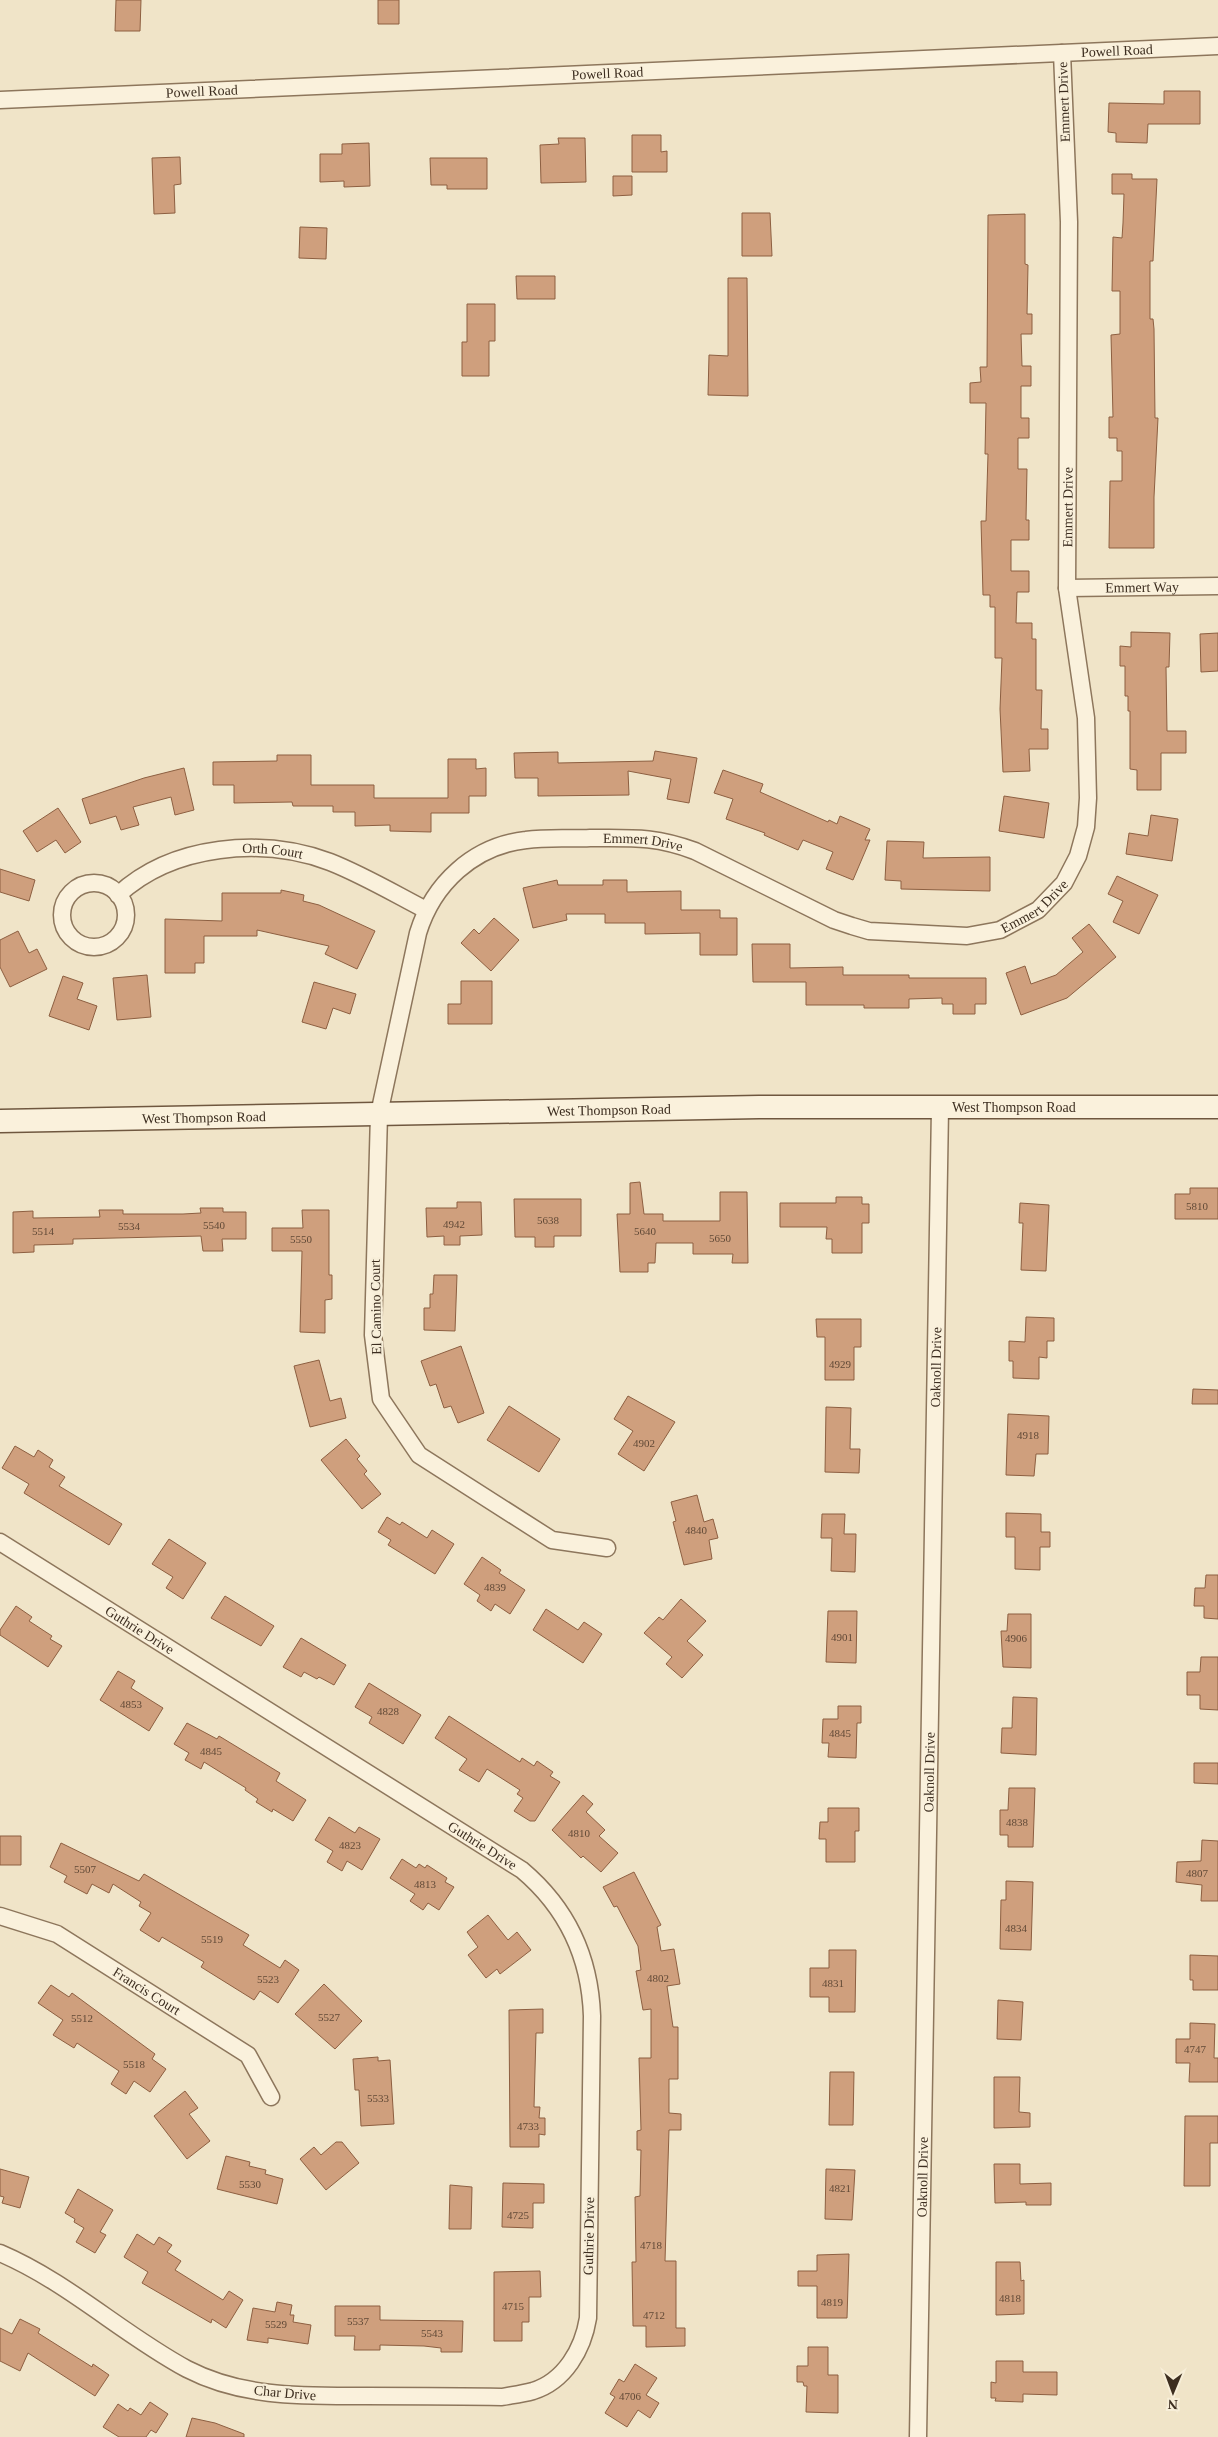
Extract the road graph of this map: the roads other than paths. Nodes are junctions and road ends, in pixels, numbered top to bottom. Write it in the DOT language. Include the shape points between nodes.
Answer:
graph roads {
  1 [pos="1216,46"];
  2 [pos="1062,53"];
  3 [pos="0,100"];
  4 [pos="1218,586"];
  5 [pos="1066,588"];
  6 [pos="118,895"];
  7 [pos="426,910"];
  8 [pos="1218,1107"];
  9 [pos="940,1108"];
  10 [pos="379,1114"];
  11 [pos="0,1121"];
  12 [pos="0,1542"];
  13 [pos="607,1548"];
  14 [pos="0,1916"];
  15 [pos="271,2097"];
  16 [pos="0,2254"];
  17 [pos="568,2366"];
  18 [pos="918,2437"];
  1 -- 2 [label="street, Powell Road"];
  2 -- 3 [label="street, Powell Road"];
  2 -- 5 [label="street, Emmert Drive" via="1068,222"];
  4 -- 5 [label="street, Emmert Way"];
  5 -- 7 [label="street, Emmert Drive" via="1086,718 1087,823 1078,856 1064,883 1044,905 1016,924 992,933 967,936 869,931 834,920 695,851 663,840 643,838 537,839 496,847 469,860 450,877"];
  6 -- 7 [label="street, Orth Court" via="134,881 164,865 239,848 264,848 331,863"];
  7 -- 10 [label="street, Emmert Drive"];
  8 -- 9 [label="main road, West Thompson Road"];
  9 -- 10 [label="main road, West Thompson Road" via="759,1107"];
  9 -- 18 [label="street, Oaknoll Drive"];
  10 -- 11 [label="main road, West Thompson Road"];
  10 -- 13 [label="street, El Camino Court" via="373,1335 381,1399 419,1455 552,1540"];
  12 -- 17 [label="street, Guthrie Drive" via="507,1859 535,1881 563,1915 585,1964 592,2016 588,2318 583,2341"];
  14 -- 15 [label="street, Francis Court" via="57,1934 248,2056"];
  16 -- 17 [label="street, Char Drive" via="25,2264 62,2286 188,2369 262,2393 517,2396 538,2389"];
}
